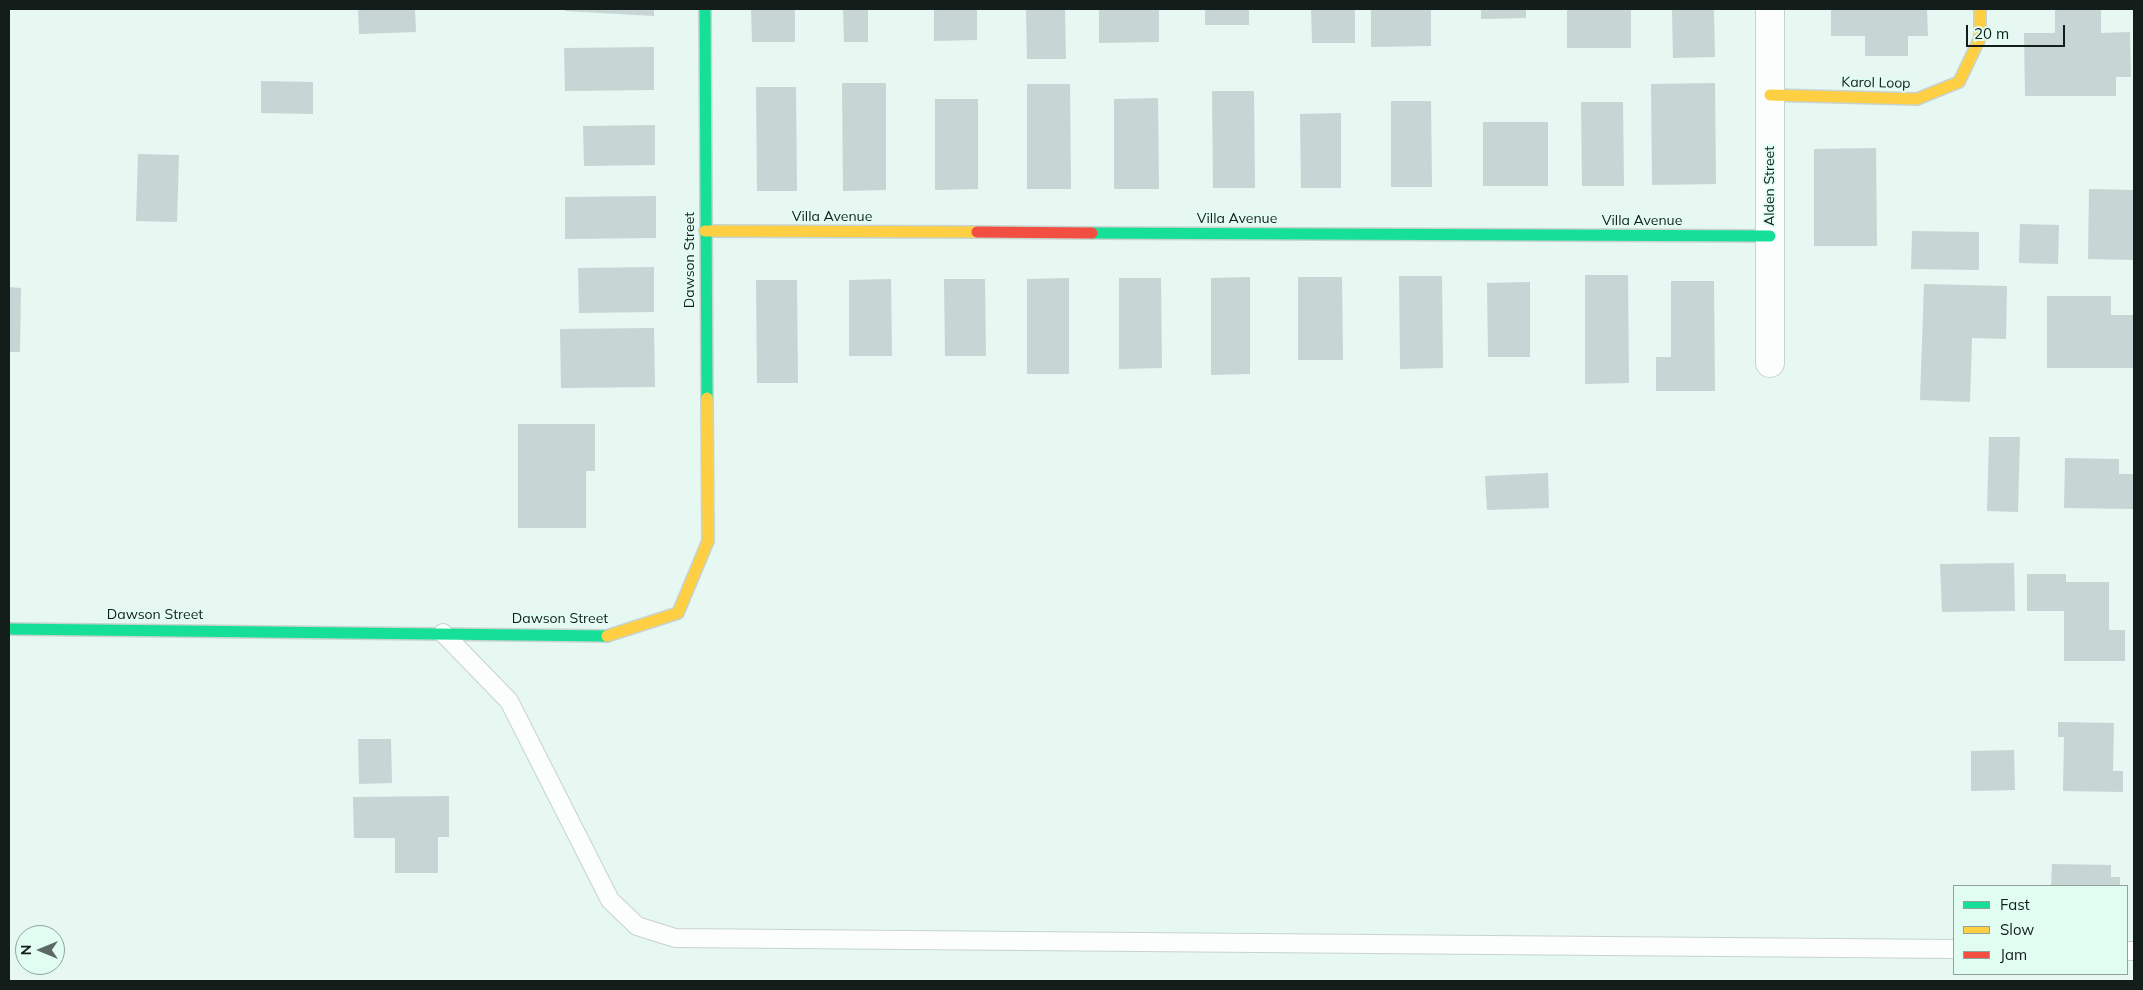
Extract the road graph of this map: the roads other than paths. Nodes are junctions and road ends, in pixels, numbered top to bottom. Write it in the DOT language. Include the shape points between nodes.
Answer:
graph roads {
  1 [pos="705,9"];
  2 [pos="1770,9"];
  3 [pos="1980,9"];
  4 [pos="1770,95"];
  5 [pos="704,231"];
  6 [pos="1770,236"];
  7 [pos="1770,363"];
  8 [pos="9,629"];
  9 [pos="443,633"];
  10 [pos="1953,949"];
  1 -- 5 [label="street, Dawson Street"];
  2 -- 4 [label="street, Alden Street"];
  3 -- 4 [label="street, Karol Loop" via="1980,38 1959,82 1917,99"];
  4 -- 6 [label="street, Alden Street"];
  5 -- 6 [label="street, Villa Avenue"];
  5 -- 9 [label="street, Dawson Street" via="708,541 678,613 606,636"];
  6 -- 7 [label="street, Alden Street"];
  8 -- 9 [label="street, Dawson Street"];
  9 -- 10 [label="lane" via="509,701 610,900 637,926 676,938"];
}
